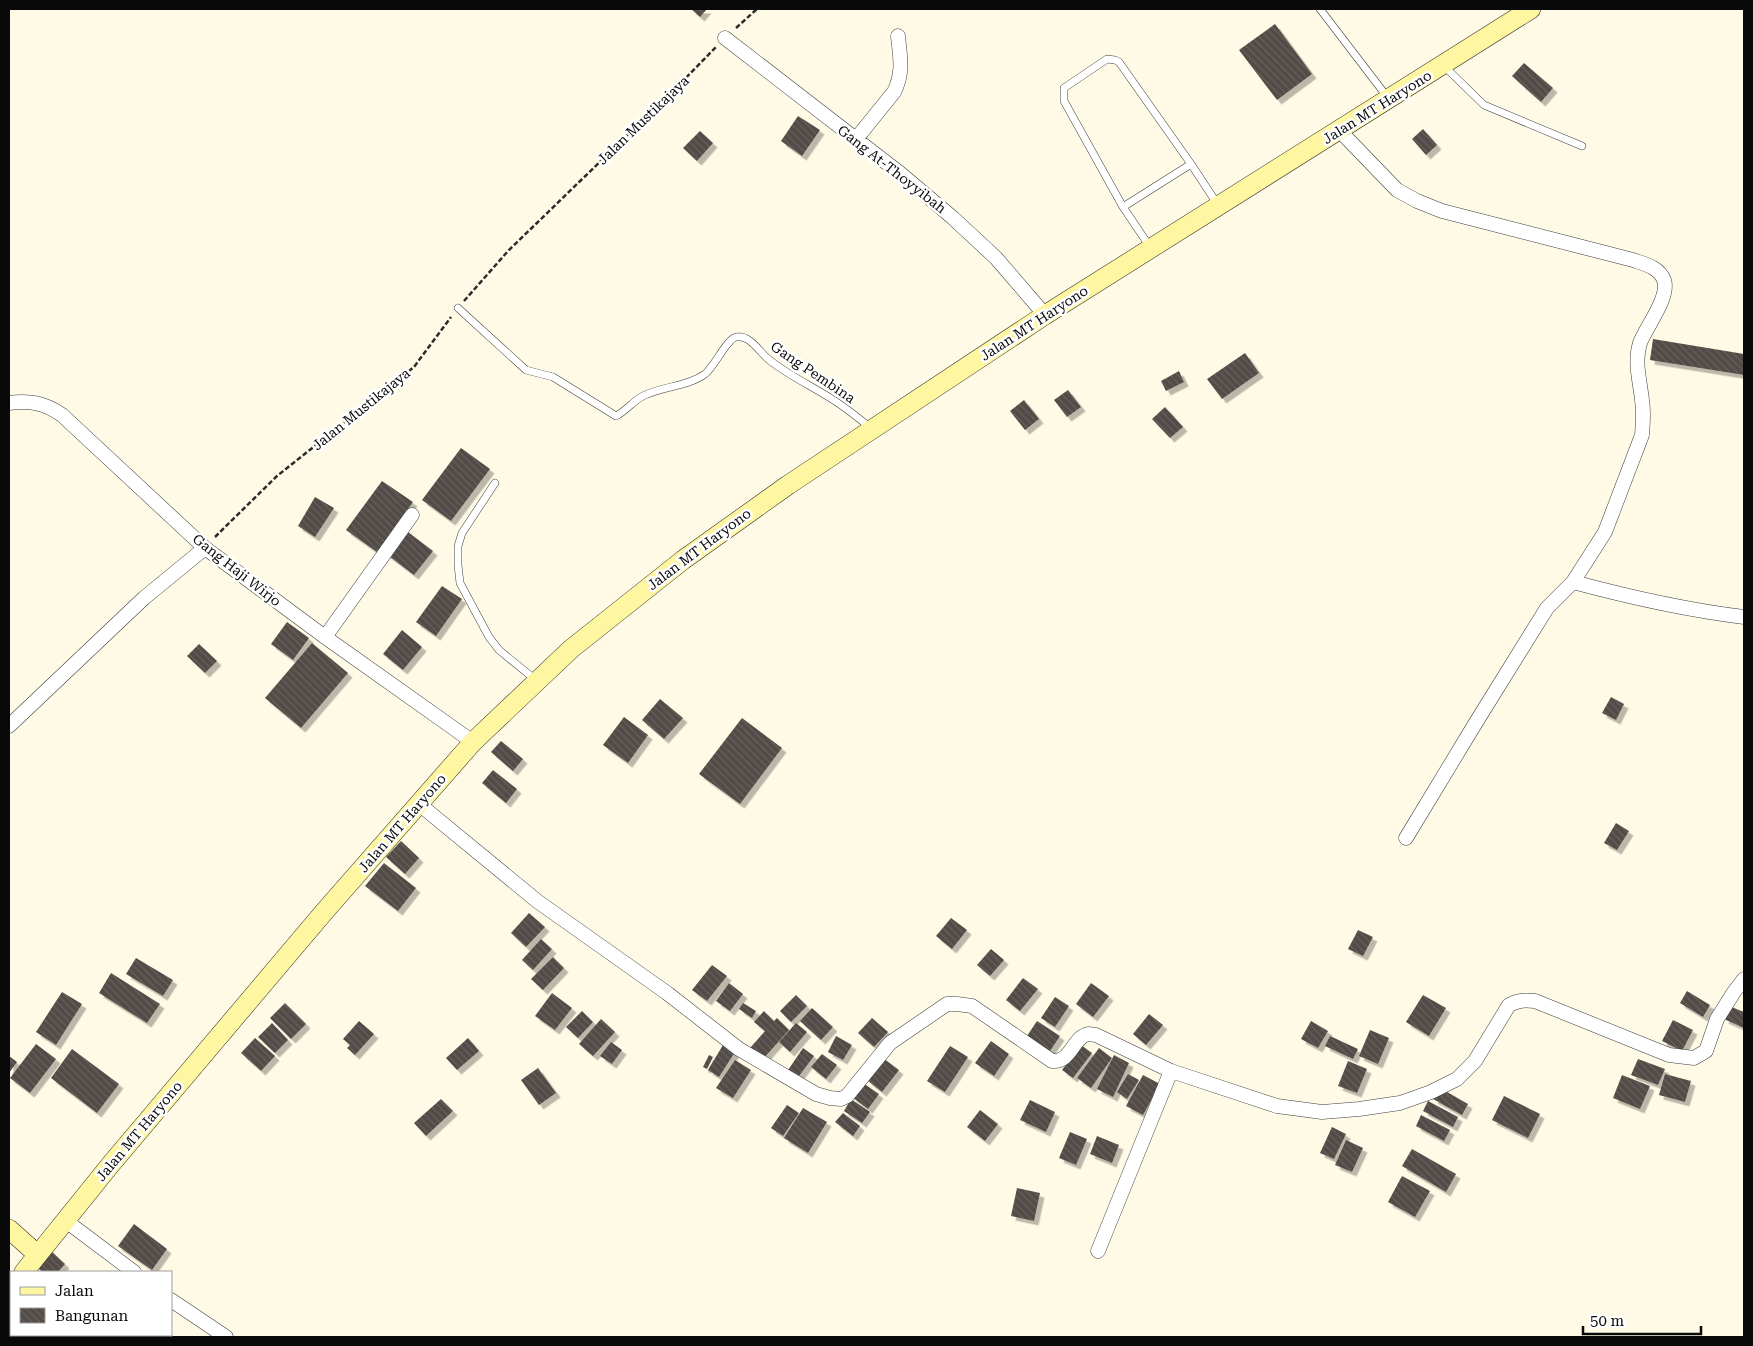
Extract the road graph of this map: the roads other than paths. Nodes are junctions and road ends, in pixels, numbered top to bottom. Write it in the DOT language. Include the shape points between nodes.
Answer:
graph roads {
  1 [pos="1320,9"];
  2 [pos="1531,9"];
  3 [pos="898,36"];
  4 [pos="725,38"];
  5 [pos="1444,65"];
  6 [pos="1388,99"];
  7 [pos="1339,130"];
  8 [pos="856,139"];
  9 [pos="1582,146"];
  10 [pos="1191,164"];
  11 [pos="1218,206"];
  12 [pos="1123,207"];
  13 [pos="1150,248"];
  14 [pos="458,308"];
  15 [pos="1045,315"];
  16 [pos="9,403"];
  17 [pos="873,430"];
  18 [pos="495,483"];
  19 [pos="412,515"];
  20 [pos="205,548"];
  21 [pos="1573,582"];
  22 [pos="1744,617"];
  23 [pos="325,637"];
  24 [pos="537,681"];
  25 [pos="9,726"];
  26 [pos="473,742"];
  27 [pos="419,804"];
  28 [pos="1406,838"];
  29 [pos="1744,979"];
  30 [pos="1171,1071"];
  31 [pos="66,1221"];
  32 [pos="9,1229"];
  33 [pos="1098,1251"];
  34 [pos="38,1255"];
  35 [pos="25,1271"];
  36 [pos="133,1271"];
  37 [pos="172,1301"];
  38 [pos="226,1337"];
  1 -- 6 [label="lane"];
  2 -- 5 [label="main road, Jalan MT Haryono"];
  3 -- 8 [label="street" via="901,71 898,84"];
  4 -- 8 [label="street, Gang At-Thoyyibah"];
  5 -- 6 [label="main road, Jalan MT Haryono"];
  5 -- 9 [label="lane" via="1484,105"];
  6 -- 7 [label="main road, Jalan MT Haryono"];
  7 -- 11 [label="main road, Jalan MT Haryono"];
  7 -- 21 [label="street" via="1397,190 1417,201 1442,211 1633,260 1659,272 1664,281 1665,291 1640,343 1637,358 1644,419 1642,435 1604,532"];
  8 -- 15 [label="street, Gang At-Thoyyibah" via="986,248"];
  10 -- 11 [label="lane"];
  10 -- 12 [label="lane"];
  10 -- 12 [label="lane" via="1119,62 1107,59 1064,88 1063,93 1064,101"];
  11 -- 13 [label="main road, Jalan MT Haryono"];
  12 -- 13 [label="lane"];
  13 -- 15 [label="main road, Jalan MT Haryono"];
  14 -- 17 [label="lane, Gang Pembina" via="526,370 553,377 617,416 656,390 691,382 705,374 728,342 741,337"];
  15 -- 17 [label="main road, Jalan MT Haryono"];
  16 -- 20 [label="street, Gang Haji Wirjo" via="38,402 52,407"];
  17 -- 24 [label="main road, Jalan MT Haryono" via="690,554 571,649"];
  18 -- 24 [label="lane" via="462,533 458,546 460,583 499,650"];
  19 -- 23 [label="street"];
  20 -- 23 [label="street, Gang Haji Wirjo"];
  20 -- 25 [label="street" via="144,598"];
  21 -- 22 [label="street" via="1626,596"];
  21 -- 28 [label="street" via="1547,608"];
  23 -- 26 [label="street, Gang Haji Wirjo"];
  24 -- 26 [label="main road, Jalan MT Haryono"];
  26 -- 27 [label="main road, Jalan MT Haryono"];
  27 -- 30 [label="street" via="537,901 739,1049 816,1094 841,1099 847,1096 890,1043 947,1004 972,1006 1052,1061 1063,1059 1088,1034"];
  27 -- 31 [label="main road, Jalan MT Haryono" via="330,905"];
  29 -- 30 [label="street" via="1717,1020 1706,1051 1694,1058 1661,1052 1535,1001 1523,1000 1509,1005 1475,1061 1457,1079 1400,1102 1322,1112 1277,1106"];
  30 -- 33 [label="street"];
  31 -- 34 [label="main road, Jalan MT Haryono"];
  31 -- 36 [label="street"];
  32 -- 34 [label="main road"];
  34 -- 35 [label="main road, Jalan MT Haryono"];
  37 -- 38 [label="street"];
}
